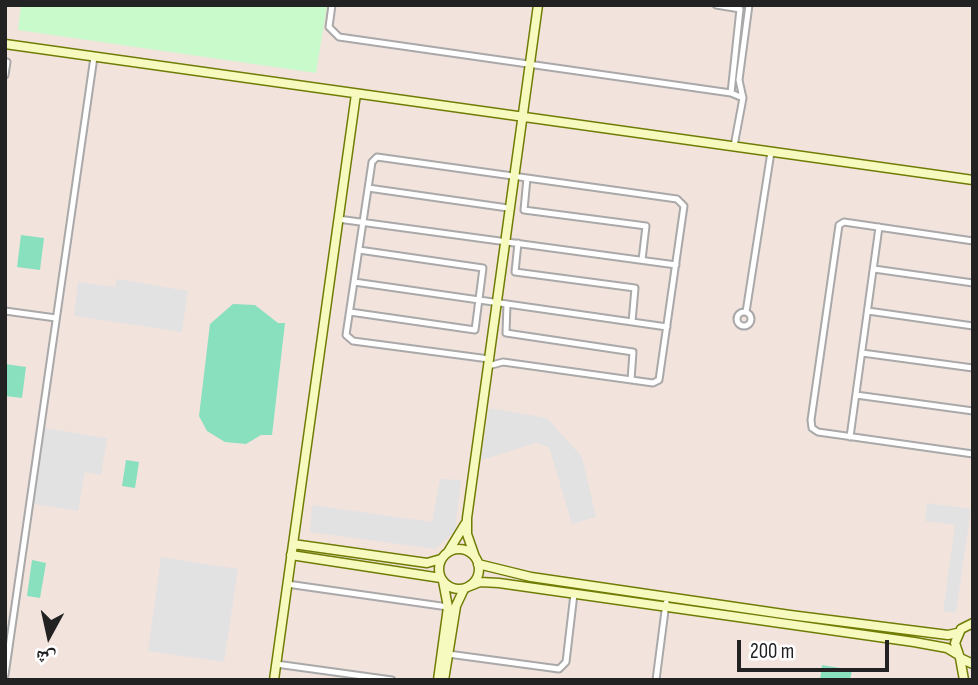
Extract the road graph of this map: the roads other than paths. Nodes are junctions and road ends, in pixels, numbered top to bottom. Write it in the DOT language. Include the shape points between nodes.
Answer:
graph roads {
  1 [pos="332,5"];
  2 [pos="538,5"];
  3 [pos="716,5"];
  4 [pos="745,6"];
  5 [pos="5,44"];
  6 [pos="94,57"];
  7 [pos="7,62"];
  8 [pos="529,64"];
  9 [pos="5,75"];
  10 [pos="731,93"];
  11 [pos="356,94"];
  12 [pos="743,98"];
  13 [pos="522,116"];
  14 [pos="734,146"];
  15 [pos="771,152"];
  16 [pos="513,176"];
  17 [pos="527,178"];
  18 [pos="973,180"];
  19 [pos="368,188"];
  20 [pos="508,208"];
  21 [pos="338,219"];
  22 [pos="363,222"];
  23 [pos="879,227"];
  24 [pos="973,241"];
  25 [pos="505,242"];
  26 [pos="518,243"];
  27 [pos="359,250"];
  28 [pos="642,260"];
  29 [pos="676,265"];
  30 [pos="874,269"];
  31 [pos="354,282"];
  32 [pos="973,283"];
  33 [pos="479,300"];
  34 [pos="496,302"];
  35 [pos="508,304"];
  36 [pos="868,311"];
  37 [pos="5,312"];
  38 [pos="350,312"];
  39 [pos="746,312"];
  40 [pos="56,318"];
  41 [pos="632,322"];
  42 [pos="973,326"];
  43 [pos="667,327"];
  44 [pos="862,353"];
  45 [pos="489,360"];
  46 [pos="503,362"];
  47 [pos="973,369"];
  48 [pos="631,380"];
  49 [pos="856,395"];
  50 [pos="973,411"];
  51 [pos="850,437"];
  52 [pos="973,454"];
  53 [pos="467,518"];
  54 [pos="293,544"];
  55 [pos="291,555"];
  56 [pos="444,556"];
  57 [pos="477,561"];
  58 [pos="442,580"];
  59 [pos="287,584"];
  60 [pos="575,584"];
  61 [pos="467,587"];
  62 [pos="574,594"];
  63 [pos="667,597"];
  64 [pos="448,607"];
  65 [pos="666,608"];
  66 [pos="973,613"];
  67 [pos="969,624"];
  68 [pos="957,633"];
  69 [pos="7,645"];
  70 [pos="447,654"];
  71 [pos="959,656"];
  72 [pos="276,664"];
  73 [pos="973,664"];
  74 [pos="5,675"];
  75 [pos="274,680"];
  76 [pos="392,680"];
  77 [pos="438,680"];
  78 [pos="444,680"];
  79 [pos="656,680"];
  80 [pos="964,680"];
  1 -- 8 [label="street" via="329,27 339,37"];
  2 -- 8 [label="street"];
  3 -- 4 [label="street"];
  4 -- 10 [label="street"];
  4 -- 12 [label="street" via="739,80"];
  5 -- 6 [label="street"];
  6 -- 11 [label="street"];
  6 -- 40 [label="street"];
  7 -- 9 [label="street"];
  8 -- 10 [label="street"];
  8 -- 13 [label="street"];
  10 -- 12 [label="street"];
  11 -- 13 [label="street"];
  11 -- 21 [label="street"];
  12 -- 14 [label="street"];
  13 -- 14 [label="street"];
  13 -- 16 [label="street"];
  14 -- 15 [label="street"];
  15 -- 18 [label="street"];
  15 -- 39 [label="street"];
  16 -- 17 [label="street"];
  16 -- 19 [label="street" via="377,158 372,162"];
  16 -- 20 [label="street"];
  17 -- 28 [label="street" via="524,210 646,226"];
  17 -- 29 [label="street" via="677,199 684,206"];
  19 -- 20 [label="street"];
  19 -- 22 [label="street"];
  20 -- 25 [label="street"];
  21 -- 22 [label="street"];
  21 -- 54 [label="street"];
  22 -- 25 [label="street"];
  22 -- 27 [label="street"];
  23 -- 24 [label="street"];
  23 -- 30 [label="street"];
  23 -- 51 [label="street" via="845,222 837,231 811,420 818,432"];
  25 -- 26 [label="street"];
  25 -- 34 [label="street"];
  26 -- 28 [label="street"];
  26 -- 41 [label="street" via="514,272 635,288"];
  27 -- 31 [label="street"];
  27 -- 33 [label="street" via="483,268"];
  28 -- 29 [label="street"];
  29 -- 43 [label="street"];
  30 -- 32 [label="street"];
  30 -- 36 [label="street"];
  31 -- 33 [label="street"];
  31 -- 38 [label="street"];
  33 -- 34 [label="street"];
  33 -- 38 [label="street" via="475,330"];
  34 -- 35 [label="street"];
  34 -- 45 [label="street"];
  35 -- 41 [label="street"];
  35 -- 48 [label="street" via="506,333 633,352"];
  36 -- 42 [label="street"];
  36 -- 44 [label="street"];
  37 -- 40 [label="street"];
  38 -- 45 [label="street" via="346,335 353,341"];
  40 -- 69 [label="street"];
  41 -- 43 [label="street"];
  43 -- 48 [label="street" via="659,380"];
  44 -- 47 [label="street"];
  44 -- 49 [label="street"];
  45 -- 46 [label="street"];
  45 -- 46 [label="street"];
  45 -- 53 [label="street"];
  46 -- 48 [label="street"];
  49 -- 50 [label="street"];
  49 -- 51 [label="street"];
  51 -- 52 [label="street"];
  53 -- 56 [label="street"];
  53 -- 57 [label="street" via="467,534"];
  54 -- 55 [label="street"];
  54 -- 56 [label="street" via="427,564"];
  55 -- 58 [label="street"];
  55 -- 59 [label="street"];
  56 -- 57 [label="street" via="459,549"];
  56 -- 58 [label="street"];
  57 -- 60 [label="street"];
  57 -- 61 [label="street" via="478,577"];
  58 -- 61 [label="street" via="452,588"];
  58 -- 64 [label="street"];
  59 -- 64 [label="street"];
  59 -- 72 [label="street"];
  60 -- 62 [label="street"];
  60 -- 63 [label="street"];
  61 -- 62 [label="street" via="499,583"];
  61 -- 70 [label="street" via="456,606"];
  62 -- 65 [label="street"];
  62 -- 70 [label="street" via="566,662 559,669"];
  63 -- 65 [label="street"];
  63 -- 68 [label="street"];
  64 -- 77 [label="street"];
  65 -- 71 [label="street" via="914,642 947,648"];
  65 -- 79 [label="street"];
  66 -- 67 [label="street"];
  67 -- 68 [label="street"];
  68 -- 71 [label="street"];
  69 -- 74 [label="street"];
  70 -- 78 [label="street"];
  71 -- 73 [label="street"];
  71 -- 80 [label="street"];
  72 -- 75 [label="street"];
  72 -- 76 [label="street"];
}
